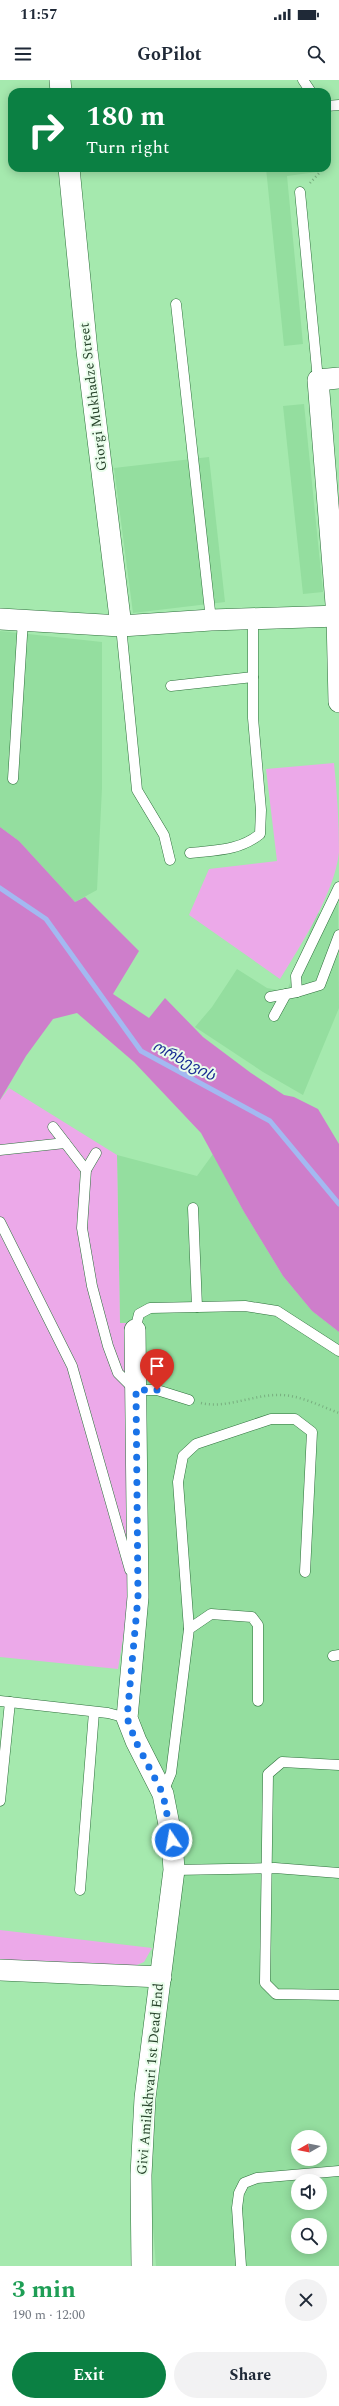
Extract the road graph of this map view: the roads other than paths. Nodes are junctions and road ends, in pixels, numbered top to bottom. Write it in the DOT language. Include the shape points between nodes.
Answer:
graph roads {
  1 [pos="69,172"];
  2 [pos="300,192"];
  3 [pos="176,304"];
  4 [pos="339,378"];
  5 [pos="318,380"];
  6 [pos="338,616"];
  7 [pos="0,619"];
  8 [pos="23,620"];
  9 [pos="211,620"];
  10 [pos="253,620"];
  11 [pos="121,626"];
  12 [pos="253,677"];
  13 [pos="172,686"];
  14 [pos="339,702"];
  15 [pos="13,779"];
  16 [pos="190,853"];
  17 [pos="170,860"];
  18 [pos="339,887"];
  19 [pos="339,934"];
  20 [pos="292,993"];
  21 [pos="270,997"];
  22 [pos="274,1016"];
  23 [pos="53,1127"];
  24 [pos="65,1143"];
  25 [pos="0,1150"];
  26 [pos="96,1153"];
  27 [pos="86,1170"];
  28 [pos="193,1208"];
  29 [pos="0,1222"];
  30 [pos="197,1307"];
  31 [pos="135,1330"];
  32 [pos="339,1351"];
  33 [pos="136,1390"];
  34 [pos="189,1400"];
  35 [pos="305,1572"];
  36 [pos="138,1597"];
  37 [pos="189,1629"];
  38 [pos="258,1701"];
  39 [pos="5,1702"];
  40 [pos="94,1712"];
  41 [pos="127,1718"];
  42 [pos="339,1765"];
  43 [pos="163,1794"];
  44 [pos="0,1800"];
  45 [pos="267,1868"];
  46 [pos="174,1870"];
  47 [pos="339,1873"];
  48 [pos="80,1890"];
  49 [pos="0,1970"];
  50 [pos="161,1977"];
  51 [pos="339,1996"];
  52 [pos="339,2171"];
  53 [pos="142,2266"];
  54 [pos="241,2266"];
  1 -- 11 [label="street, Giorgi Mukhadze Street" via="87,351"];
  2 -- 5 [label="lane"];
  3 -- 9 [label="lane"];
  4 -- 5 [label="street"];
  5 -- 6 [label="street"];
  6 -- 10 [label="street"];
  6 -- 14 [label="street"];
  7 -- 8 [label="street"];
  8 -- 11 [label="street"];
  8 -- 15 [label="lane"];
  9 -- 10 [label="street"];
  9 -- 11 [label="street"];
  10 -- 12 [label="lane"];
  11 -- 17 [label="lane" via="137,790 164,836"];
  12 -- 13 [label="lane"];
  12 -- 16 [label="lane" via="253,718 261,810 260,834 247,844"];
  18 -- 20 [label="lane" via="296,976"];
  19 -- 20 [label="lane" via="320,985"];
  20 -- 21 [label="lane"];
  20 -- 22 [label="lane"];
  23 -- 24 [label="lane"];
  24 -- 25 [label="lane"];
  24 -- 27 [label="lane"];
  26 -- 27 [label="lane"];
  27 -- 33 [label="lane" via="82,1228 92,1286 118,1373"];
  28 -- 30 [label="lane"];
  29 -- 36 [label="lane" via="72,1366"];
  30 -- 31 [label="lane" via="150,1308 139,1314"];
  30 -- 32 [label="lane" via="245,1306 277,1311"];
  31 -- 33 [label="street"];
  33 -- 34 [label="lane" via="157,1390"];
  33 -- 36 [label="street"];
  35 -- 37 [label="lane" via="312,1432 295,1419 271,1419 196,1444 183,1456 178,1482"];
  36 -- 41 [label="street"];
  37 -- 38 [label="lane" via="211,1614 252,1617 258,1625"];
  37 -- 43 [label="lane" via="171,1773"];
  39 -- 40 [label="lane"];
  39 -- 44 [label="lane"];
  40 -- 41 [label="lane"];
  40 -- 48 [label="lane"];
  41 -- 43 [label="street" via="136,1742"];
  42 -- 45 [label="lane" via="282,1762 268,1774"];
  43 -- 46 [label="street" via="172,1840"];
  45 -- 46 [label="lane"];
  45 -- 47 [label="lane"];
  45 -- 51 [label="lane" via="265,1984 276,1994"];
  46 -- 50 [label="street"];
  49 -- 50 [label="street, Givi Amilakhvari 1st Dead End"];
  50 -- 53 [label="street, Givi Amilakhvari 1st Dead End" via="145,2098 141,2175"];
  52 -- 54 [label="lane" via="257,2178 244,2183 239,2193 237,2208"];
}
